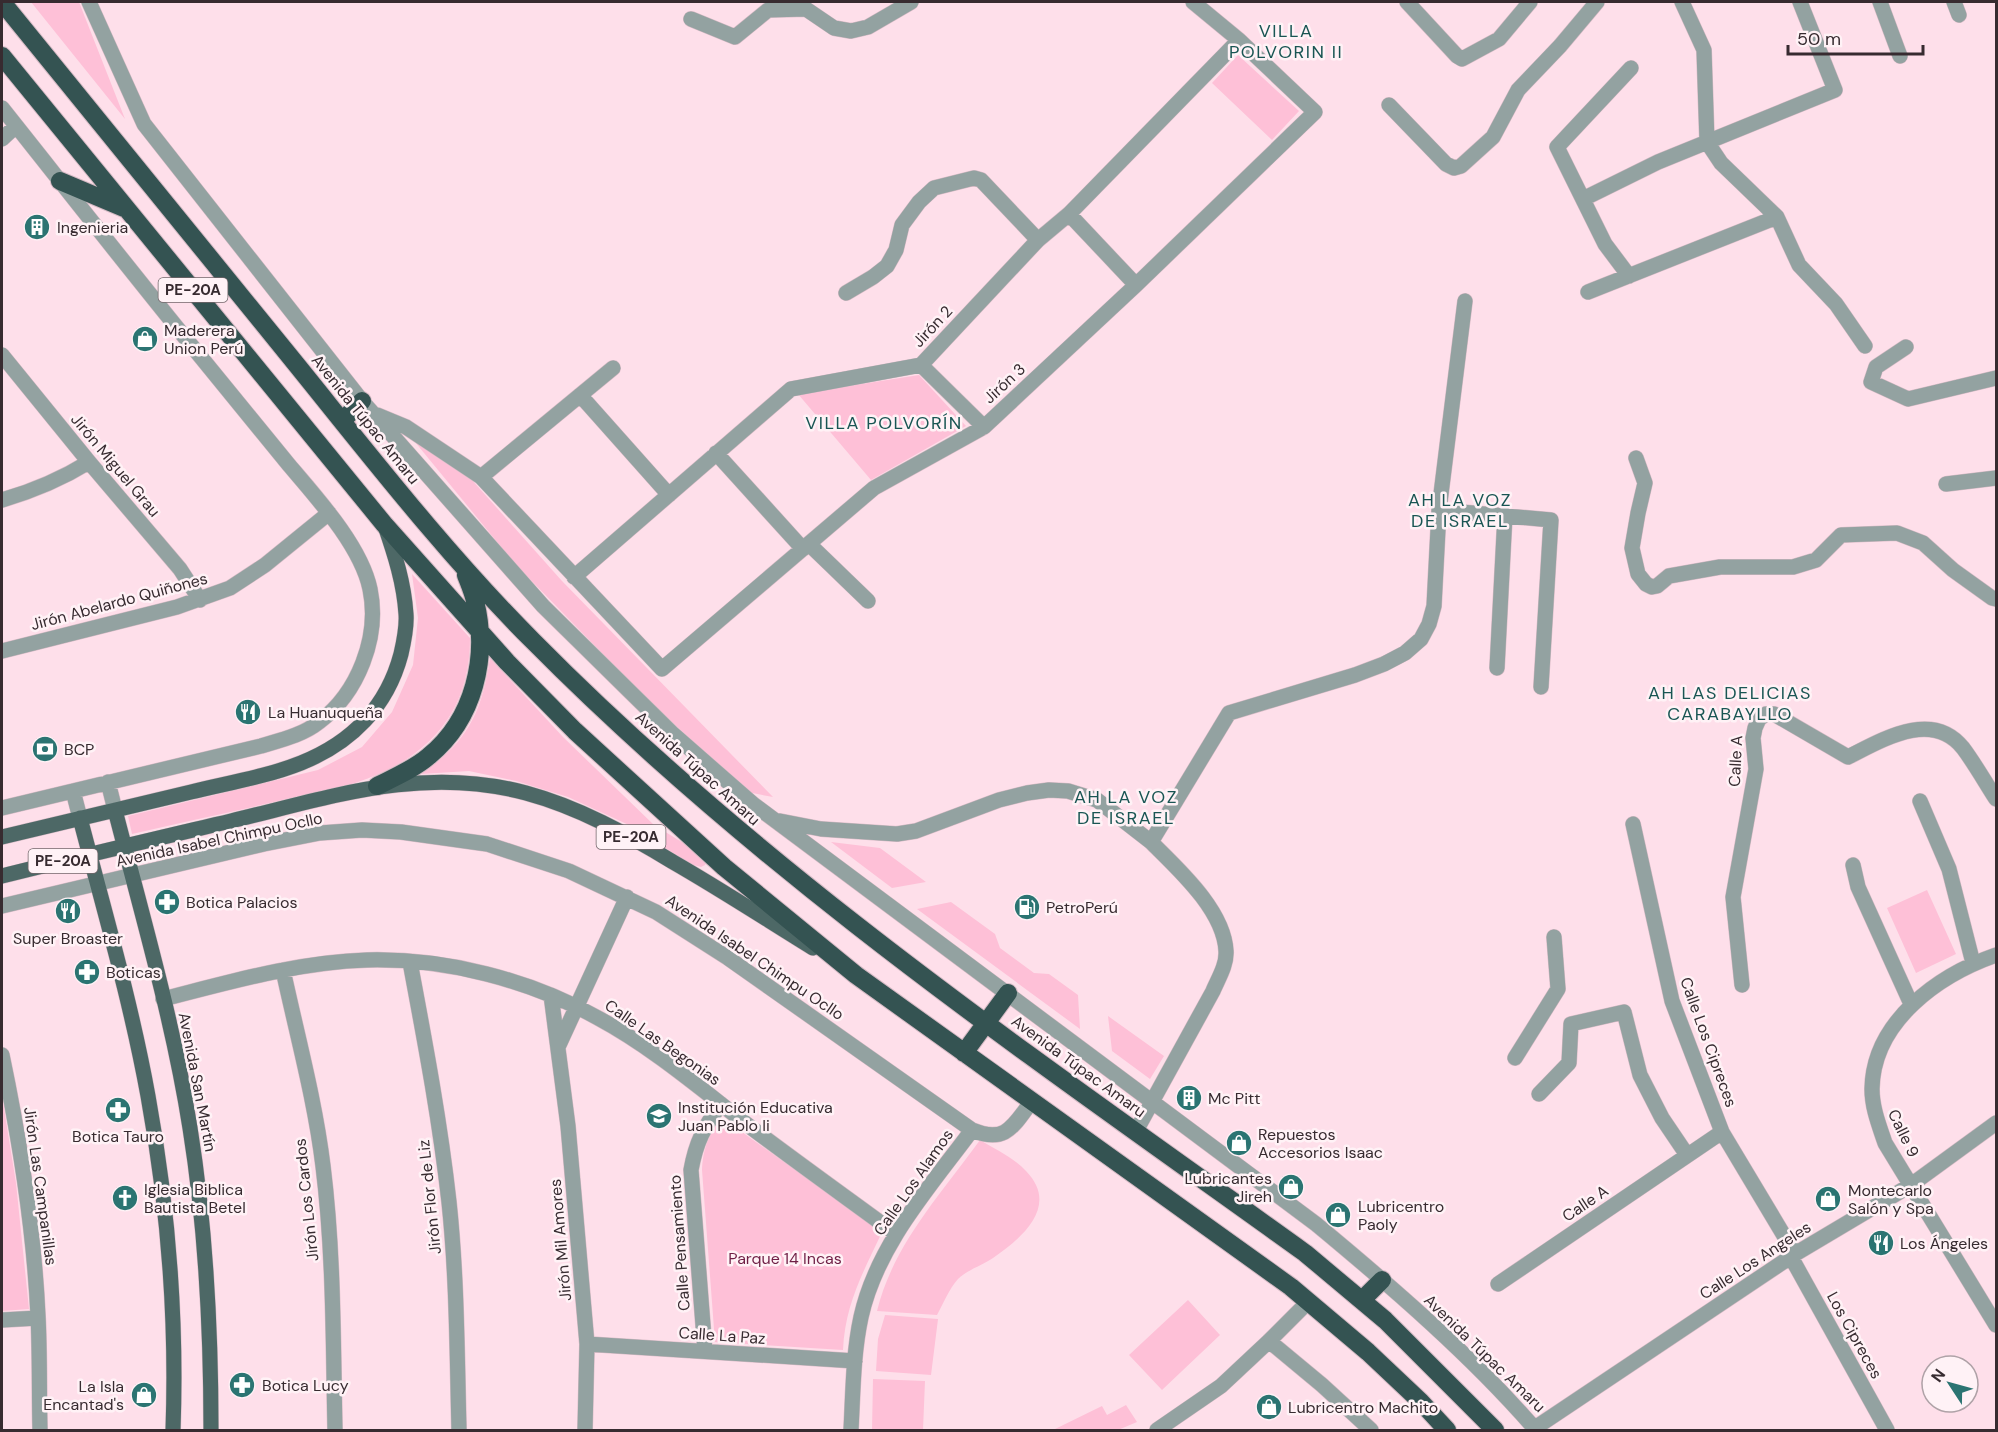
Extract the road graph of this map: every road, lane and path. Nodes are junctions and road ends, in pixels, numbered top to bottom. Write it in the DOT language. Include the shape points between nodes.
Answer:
graph roads {
  1 [pos="2,2"];
  2 [pos="89,2"];
  3 [pos="911,2"];
  4 [pos="1193,2"];
  5 [pos="1407,2"];
  6 [pos="1530,2"];
  7 [pos="1597,2"];
  8 [pos="1682,2"];
  9 [pos="1800,2"];
  10 [pos="1880,2"];
  11 [pos="691,19"];
  12 [pos="1239,40"];
  13 [pos="2,56"];
  14 [pos="1900,56"];
  15 [pos="1631,68"];
  16 [pos="1389,105"];
  17 [pos="2,108"];
  18 [pos="16,126"];
  19 [pos="2,139"];
  20 [pos="1707,142"];
  21 [pos="60,181"];
  22 [pos="1583,199"];
  23 [pos="127,210"];
  24 [pos="1069,214"];
  25 [pos="1777,217"];
  26 [pos="1038,240"];
  27 [pos="1629,276"];
  28 [pos="1136,285"];
  29 [pos="1588,292"];
  30 [pos="846,293"];
  31 [pos="1465,301"];
  32 [pos="1865,346"];
  33 [pos="1906,347"];
  34 [pos="2,355"];
  35 [pos="921,365"];
  36 [pos="613,368"];
  37 [pos="1996,378"];
  38 [pos="580,395"];
  39 [pos="368,407"];
  40 [pos="342,421"];
  41 [pos="984,427"];
  42 [pos="716,453"];
  43 [pos="1636,458"];
  44 [pos="89,462"];
  45 [pos="481,477"];
  46 [pos="1996,478"];
  47 [pos="1946,484"];
  48 [pos="400,492"];
  49 [pos="669,495"];
  50 [pos="2,500"];
  51 [pos="1439,510"];
  52 [pos="329,513"];
  53 [pos="1505,515"];
  54 [pos="380,519"];
  55 [pos="806,546"];
  56 [pos="462,565"];
  57 [pos="574,577"];
  58 [pos="1996,599"];
  59 [pos="200,600"];
  60 [pos="868,601"];
  61 [pos="480,633"];
  62 [pos="2,651"];
  63 [pos="1497,668"];
  64 [pos="1541,687"];
  65 [pos="108,782"];
  66 [pos="377,786"];
  67 [pos="73,791"];
  68 [pos="1996,799"];
  69 [pos="1920,801"];
  70 [pos="2,808"];
  71 [pos="115,810"];
  72 [pos="80,818"];
  73 [pos="775,820"];
  74 [pos="1633,824"];
  75 [pos="2,837"];
  76 [pos="1151,842"];
  77 [pos="124,846"];
  78 [pos="90,855"];
  79 [pos="1853,865"];
  80 [pos="132,875"];
  81 [pos="2,876"];
  82 [pos="97,884"];
  83 [pos="627,897"];
  84 [pos="2,906"];
  85 [pos="1554,937"];
  86 [pos="1996,955"];
  87 [pos="410,962"];
  88 [pos="1973,963"];
  89 [pos="283,970"];
  90 [pos="856,975"];
  91 [pos="1742,985"];
  92 [pos="1008,993"];
  93 [pos="551,996"];
  94 [pos="163,999"];
  95 [pos="1911,1004"];
  96 [pos="577,1006"];
  97 [pos="987,1023"];
  98 [pos="558,1047"];
  99 [pos="964,1053"];
  100 [pos="2,1055"];
  101 [pos="1515,1058"];
  102 [pos="1539,1094"];
  103 [pos="1032,1101"];
  104 [pos="1154,1101"];
  105 [pos="721,1104"];
  106 [pos="1996,1123"];
  107 [pos="972,1130"];
  108 [pos="1136,1131"];
  109 [pos="1722,1132"];
  110 [pos="1687,1155"];
  111 [pos="1911,1185"];
  112 [pos="896,1234"];
  113 [pos="1793,1255"];
  114 [pos="1382,1280"];
  115 [pos="1498,1284"];
  116 [pos="1362,1300"];
  117 [pos="1309,1301"];
  118 [pos="38,1318"];
  119 [pos="2,1320"];
  120 [pos="1996,1325"];
  121 [pos="1269,1341"];
  122 [pos="587,1344"];
  123 [pos="705,1352"];
  124 [pos="855,1361"];
  125 [pos="1164,1429"];
  126 [pos="1535,1430"];
  127 [pos="40,1431"];
  128 [pos="173,1431"];
  129 [pos="211,1431"];
  130 [pos="335,1431"];
  131 [pos="459,1431"];
  132 [pos="585,1431"];
  133 [pos="851,1431"];
  134 [pos="1371,1431"];
  135 [pos="1447,1431"];
  136 [pos="1495,1431"];
  137 [pos="1887,1431"];
  1 -- 40 [label="highway, Avenida Túpac Amaru / PE-20A"];
  2 -- 39 [label="street, Avenida Túpac Amaru" via="144,123"];
  3 -- 11 [label="street" via="868,27 851,31 834,28 806,9 768,10 735,37"];
  4 -- 12 [label="street"];
  5 -- 6 [label="street" via="1462,59 1499,39"];
  7 -- 16 [label="street" via="1518,90 1493,137 1461,166 1446,164"];
  8 -- 20 [label="street" via="1704,50"];
  9 -- 20 [label="street" via="1835,90"];
  10 -- 14 [label="street"];
  12 -- 24 [label="street, Jirón 2"];
  12 -- 28 [label="street, Jirón 3" via="1314,112"];
  13 -- 23 [label="highway, PE-20A"];
  15 -- 22 [label="street" via="1557,147"];
  17 -- 18 [label="street"];
  18 -- 19 [label="street"];
  18 -- 21 [label="street"];
  20 -- 22 [label="street"];
  20 -- 25 [label="street" via="1721,163"];
  21 -- 23 [label="highway"];
  21 -- 52 [label="street"];
  22 -- 27 [label="street" via="1605,244"];
  23 -- 54 [label="highway, PE-20A"];
  24 -- 26 [label="street, Jirón 2"];
  24 -- 28 [label="street"];
  25 -- 27 [label="street"];
  25 -- 32 [label="street" via="1799,265 1836,304"];
  26 -- 30 [label="street" via="981,180 974,178 934,188 902,225 887,266"];
  26 -- 35 [label="street, Jirón 2"];
  27 -- 29 [label="street"];
  28 -- 41 [label="street, Jirón 3"];
  31 -- 51 [label="street"];
  33 -- 37 [label="street" via="1876,367 1871,382 1908,399"];
  34 -- 44 [label="street, Jirón Miguel Grau"];
  35 -- 41 [label="street"];
  35 -- 42 [label="street, Jirón 2" via="790,389"];
  36 -- 38 [label="street"];
  38 -- 45 [label="street"];
  38 -- 49 [label="street"];
  39 -- 40 [label="highway"];
  39 -- 45 [label="street" via="406,427"];
  39 -- 73 [label="street, Avenida Túpac Amaru" via="501,560 590,653 673,734"];
  40 -- 48 [label="highway, Avenida Túpac Amaru / PE-20A"];
  41 -- 55 [label="street, Jirón 3" via="874,488"];
  42 -- 49 [label="street, Jirón 2"];
  42 -- 55 [label="street"];
  43 -- 58 [label="street" via="1645,483 1632,548 1638,574 1646,584 1657,586 1669,576 1720,567 1793,567 1816,560 1841,535 1897,533 1923,543 1953,570"];
  44 -- 50 [label="street" via="58,481"];
  44 -- 59 [label="street, Jirón Miguel Grau" via="180,569"];
  45 -- 57 [label="street"];
  46 -- 47 [label="street"];
  48 -- 54 [label="highway"];
  48 -- 56 [label="highway, Avenida Túpac Amaru / PE-20A"];
  49 -- 57 [label="street, Jirón 2"];
  51 -- 53 [label="street"];
  51 -- 76 [label="street" via="1434,606 1421,639 1405,653 1355,675 1229,713"];
  52 -- 59 [label="street, Jirón Abelardo Quiñones" via="265,565 230,588"];
  52 -- 65 [label="street" via="361,566 370,588 372,609 365,655 355,682 339,704 319,723 294,736"];
  53 -- 63 [label="street"];
  53 -- 64 [label="street" via="1551,520"];
  54 -- 61 [label="highway, PE-20A"];
  54 -- 71 [label="main road, PE-20A" via="399,569 406,617 392,681 368,719 349,736 300,764"];
  55 -- 57 [label="street, Jirón 3" via="663,669"];
  55 -- 60 [label="street"];
  56 -- 61 [label="highway" via="475,601"];
  56 -- 97 [label="highway, Avenida Túpac Amaru" via="550,658 705,802 880,945"];
  59 -- 62 [label="street, Jirón Abelardo Quiñones"];
  61 -- 66 [label="highway" via="474,690 449,738 409,771"];
  61 -- 90 [label="highway, PE-20A" via="644,795 724,867"];
  65 -- 67 [label="street"];
  65 -- 71 [label="street, Avenida San Martín"];
  66 -- 77 [label="main road, Avenida Isabel Chimpu Ocllo / PE-20A"];
  66 -- 90 [label="main road, Avenida Isabel Chimpu Ocllo / PE-20A" via="472,782 557,803 640,842"];
  67 -- 70 [label="street"];
  67 -- 72 [label="street"];
  68 -- 91 [label="street, Calle A" via="1962,746 1943,731 1924,728 1904,732 1848,757 1774,714 1759,719 1753,738 1756,769 1733,897"];
  69 -- 88 [label="street" via="1949,869"];
  71 -- 72 [label="main road, PE-20A"];
  71 -- 77 [label="main road, Avenida San Martín"];
  72 -- 75 [label="main road, PE-20A"];
  72 -- 78 [label="main road"];
  73 -- 76 [label="street" via="822,829 897,834 916,831 999,800 1049,790 1068,791 1097,801"];
  73 -- 92 [label="street, Avenida Túpac Amaru"];
  74 -- 109 [label="street, Calle Los Cipreces" via="1672,1001"];
  76 -- 104 [label="street" via="1205,901 1217,922 1226,953 1213,991"];
  77 -- 78 [label="main road, Avenida Isabel Chimpu Ocllo / PE-20A"];
  77 -- 80 [label="main road, Avenida San Martín"];
  78 -- 81 [label="main road, Avenida Isabel Chimpu Ocllo / PE-20A"];
  78 -- 82 [label="main road"];
  79 -- 95 [label="street" via="1858,887"];
  80 -- 82 [label="street, Avenida Isabel Chimpu Ocllo"];
  80 -- 83 [label="street, Avenida Isabel Chimpu Ocllo" via="320,833 362,830 487,844 527,855"];
  80 -- 94 [label="main road, Avenida San Martín"];
  82 -- 84 [label="street, Avenida Isabel Chimpu Ocllo"];
  82 -- 128 [label="main road" via="137,1044 160,1179 171,1286"];
  83 -- 96 [label="street"];
  83 -- 107 [label="street, Avenida Isabel Chimpu Ocllo" via="728,958"];
  85 -- 101 [label="street" via="1558,988"];
  86 -- 88 [label="street, Calle 9"];
  87 -- 89 [label="street, Calle Las Begonias" via="368,960"];
  87 -- 93 [label="street, Calle Las Begonias" via="486,974"];
  87 -- 131 [label="street, Jirón Flor de Liz" via="437,1103 449,1203"];
  88 -- 95 [label="street, Calle 9"];
  89 -- 94 [label="street, Calle Las Begonias"];
  89 -- 130 [label="street, Jirón Los Cardos" via="323,1165 331,1254"];
  90 -- 99 [label="highway"];
  92 -- 97 [label="highway"];
  92 -- 104 [label="street, Avenida Túpac Amaru"];
  93 -- 96 [label="street, Calle Las Begonias"];
  93 -- 98 [label="street, Jirón Mil Amores"];
  94 -- 129 [label="main road, Avenida San Martín" via="198,1182 208,1289"];
  95 -- 111 [label="street, Calle 9" via="1884,1042 1875,1065 1872,1089 1874,1112 1886,1143"];
  96 -- 98 [label="street"];
  96 -- 105 [label="street, Calle Las Begonias" via="634,1040"];
  97 -- 99 [label="highway"];
  97 -- 108 [label="highway, Avenida Túpac Amaru"];
  98 -- 122 [label="street, Jirón Mil Amores"];
  99 -- 103 [label="highway"];
  100 -- 118 [label="street, Jirón Las Campanillas" via="27,1187"];
  102 -- 110 [label="street" via="1569,1063 1571,1024 1624,1012 1640,1075"];
  103 -- 107 [label="street, Avenida Isabel Chimpu Ocllo" via="1003,1134 988,1137"];
  103 -- 117 [label="highway"];
  104 -- 108 [label="street"];
  104 -- 114 [label="street, Avenida Túpac Amaru" via="1316,1224"];
  105 -- 112 [label="street, Calle Las Begonias"];
  105 -- 123 [label="street, Calle Pensamiento" via="704,1128 691,1170"];
  106 -- 111 [label="street, Calle Los Angeles"];
  107 -- 112 [label="street, Calle Los Alamos"];
  108 -- 116 [label="highway, Avenida Túpac Amaru" via="1305,1253"];
  109 -- 110 [label="street, Calle A"];
  109 -- 113 [label="street, Calle Los Cipreces"];
  110 -- 115 [label="street, Calle A"];
  111 -- 113 [label="street, Calle Los Angeles"];
  111 -- 120 [label="street, Calle 9"];
  112 -- 124 [label="street, Calle Los Alamos" via="868,1293"];
  113 -- 126 [label="street, Calle Los Angeles"];
  113 -- 137 [label="street, Los Cipreces"];
  114 -- 116 [label="highway"];
  114 -- 126 [label="street, Avenida Túpac Amaru"];
  116 -- 136 [label="highway, Avenida Túpac Amaru"];
  117 -- 121 [label="street"];
  117 -- 135 [label="highway" via="1368,1352"];
  118 -- 119 [label="street"];
  118 -- 127 [label="street, Jirón Las Campanillas"];
  121 -- 125 [label="street" via="1221,1386"];
  121 -- 134 [label="street"];
  122 -- 123 [label="street, Calle La Paz"];
  122 -- 132 [label="street, Jirón Mil Amores"];
  123 -- 124 [label="street, Calle La Paz"];
  124 -- 133 [label="street, Calle Los Alamos"];
}
